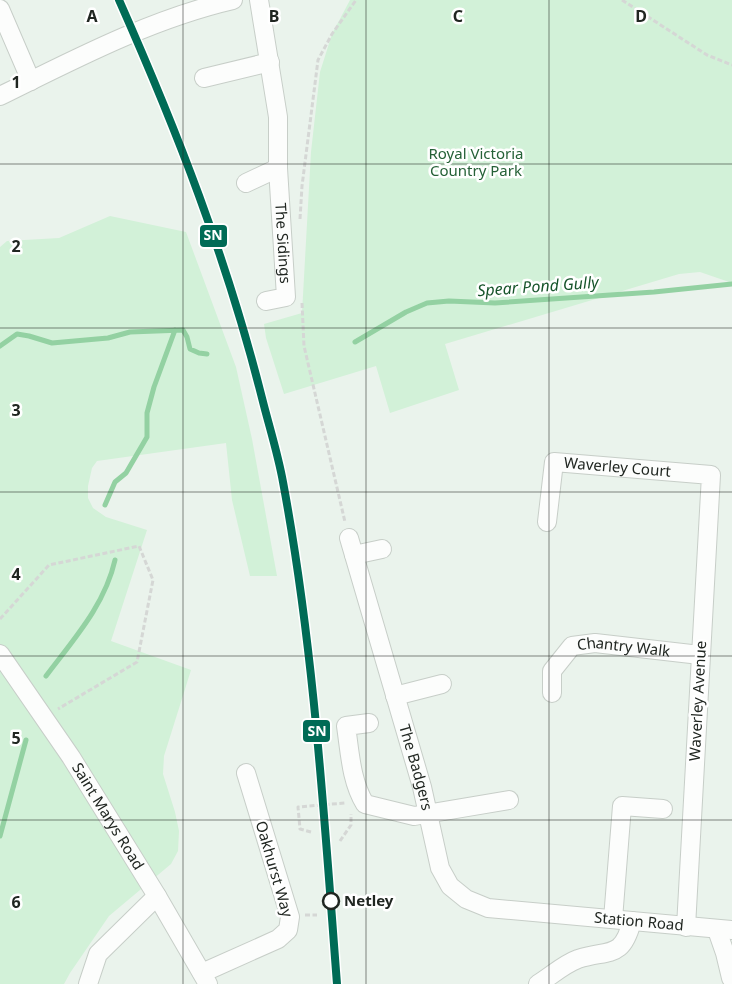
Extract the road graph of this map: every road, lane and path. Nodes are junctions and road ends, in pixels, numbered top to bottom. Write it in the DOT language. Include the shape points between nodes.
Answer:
graph roads {
  1 [pos="234,0"];
  2 [pos="259,0"];
  3 [pos="356,0"];
  4 [pos="622,0"];
  5 [pos="0,9"];
  6 [pos="270,62"];
  7 [pos="732,65"];
  8 [pos="204,78"];
  9 [pos="32,81"];
  10 [pos="0,96"];
  11 [pos="278,168"];
  12 [pos="246,183"];
  13 [pos="300,223"];
  14 [pos="302,295"];
  15 [pos="266,301"];
  16 [pos="711,475"];
  17 [pos="547,522"];
  18 [pos="348,538"];
  19 [pos="382,549"];
  20 [pos="354,555"];
  21 [pos="0,619"];
  22 [pos="0,654"];
  23 [pos="700,655"];
  24 [pos="442,684"];
  25 [pos="552,693"];
  26 [pos="395,696"];
  27 [pos="44,718"];
  28 [pos="369,723"];
  29 [pos="246,773"];
  30 [pos="509,800"];
  31 [pos="350,803"];
  32 [pos="663,809"];
  33 [pos="428,815"];
  34 [pos="351,825"];
  35 [pos="311,832"];
  36 [pos="340,841"];
  37 [pos="157,896"];
  38 [pos="559,915"];
  39 [pos="613,919"];
  40 [pos="632,921"];
  41 [pos="686,927"];
  42 [pos="724,930"];
  43 [pos="205,979"];
  44 [pos="728,980"];
  45 [pos="88,984"];
  46 [pos="538,984"];
  1 -- 9 [label="street" via="214,4 116,40"];
  2 -- 6 [label="street, The Sidings"];
  3 -- 13 [label="path" via="318,60"];
  4 -- 7 [label="path" via="707,55"];
  5 -- 9 [label="street"];
  6 -- 8 [label="street"];
  6 -- 11 [label="street, The Sidings" via="278,117"];
  9 -- 10 [label="street"];
  11 -- 12 [label="street"];
  11 -- 15 [label="street, The Sidings" via="286,297"];
  14 -- 18 [label="path" via="304,346"];
  16 -- 17 [label="street, Waverley Court" via="554,462"];
  16 -- 23 [label="street, Waverley Avenue"];
  18 -- 20 [label="street, The Badgers"];
  19 -- 20 [label="street"];
  20 -- 26 [label="street, The Badgers"];
  21 -- 27 [label="path" via="49,565 139,546 153,580 137,662"];
  22 -- 27 [label="street, Saint Marys Road"];
  23 -- 25 [label="street, Chantry Walk" via="596,643 572,646 552,671"];
  23 -- 41 [label="street, Waverley Avenue"];
  24 -- 26 [label="street"];
  26 -- 33 [label="street, The Badgers"];
  27 -- 37 [label="street, Saint Marys Road"];
  28 -- 33 [label="street" via="346,726 352,770 358,793 365,804 414,816"];
  29 -- 43 [label="street, Oakhurst Way" via="290,917 288,930 278,939"];
  30 -- 33 [label="street"];
  31 -- 35 [label="path" via="298,807 300,829"];
  32 -- 39 [label="street" via="622,806"];
  33 -- 38 [label="street, The Badgers" via="440,868 450,886 466,899 488,908"];
  34 -- 36 [label="path"];
  37 -- 43 [label="street, Saint Marys Road"];
  37 -- 45 [label="street" via="98,954"];
  38 -- 39 [label="street, Station Road"];
  39 -- 40 [label="street, Station Road"];
  40 -- 41 [label="street, Station Road"];
  40 -- 46 [label="street" via="628,938 619,948 576,960"];
  41 -- 42 [label="street, Station Road"];
  42 -- 44 [label="street, Station Road"];
}
